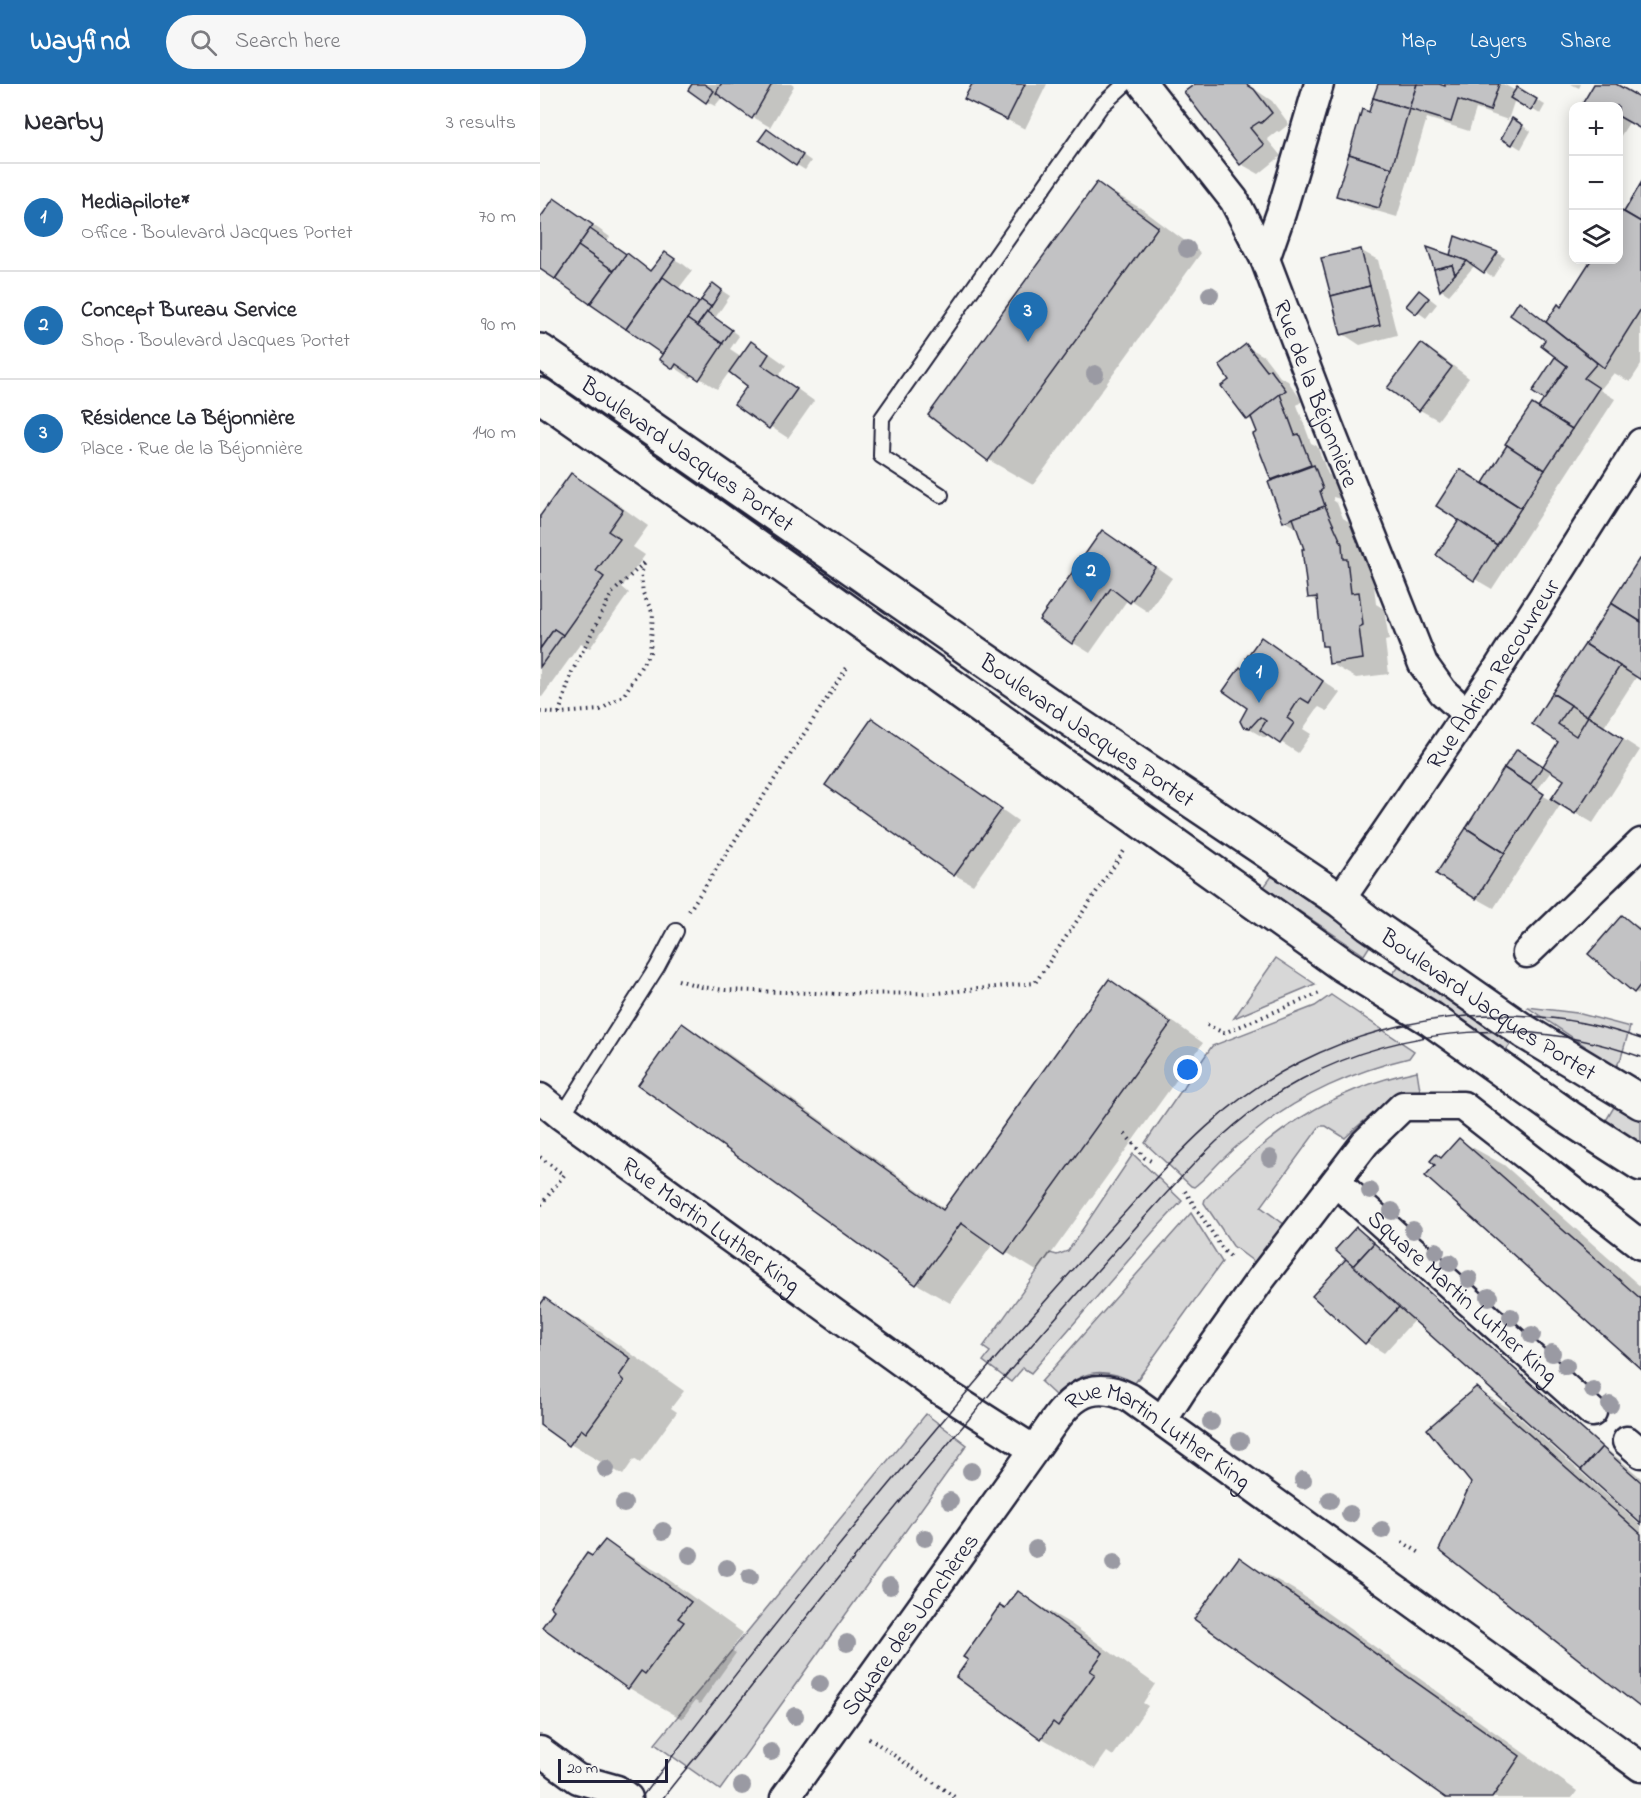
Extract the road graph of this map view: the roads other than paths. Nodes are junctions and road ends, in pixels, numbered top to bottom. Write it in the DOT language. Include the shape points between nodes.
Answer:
graph roads {
  1 [pos="1125,84"];
  2 [pos="1143,84"];
  3 [pos="1319,84"];
  4 [pos="1265,260"];
  5 [pos="540,351"];
  6 [pos="540,395"];
  7 [pos="1641,443"];
  8 [pos="941,495"];
  9 [pos="1467,714"];
  10 [pos="1641,843"];
  11 [pos="1340,900"];
  12 [pos="676,931"];
  13 [pos="1527,953"];
  14 [pos="540,1098"];
  15 [pos="1641,1102"];
  16 [pos="562,1116"];
  17 [pos="1641,1164"];
  18 [pos="1336,1182"];
  19 [pos="1641,1245"];
  20 [pos="1592,1412"];
  21 [pos="1162,1421"];
  22 [pos="1034,1450"];
  23 [pos="540,1751"];
  24 [pos="1640,1764"];
  25 [pos="572,1789"];
  26 [pos="628,1798"];
  27 [pos="785,1798"];
  1 -- 8 [label="lane" via="1101,106 882,418 881,456"];
  2 -- 4 [label="street, Rue de la Béjonnière" via="1234,200"];
  3 -- 4 [label="street"];
  4 -- 9 [label="street, Rue de la Béjonnière" via="1423,664 1443,692"];
  5 -- 11 [label="main road, Boulevard Jacques Portet" via="1064,715"];
  6 -- 17 [label="main road, Boulevard Jacques Portet" via="1342,965 1431,1019"];
  7 -- 9 [label="street, Rue Adrien Recouvreur"];
  9 -- 11 [label="street, Rue Adrien Recouvreur"];
  10 -- 13 [label="street"];
  11 -- 15 [label="main road, Boulevard Jacques Portet" via="1525,1032"];
  12 -- 16 [label="lane"];
  14 -- 16 [label="street, Rue Martin Luther King"];
  16 -- 22 [label="street, Rue Martin Luther King" via="940,1390"];
  18 -- 19 [label="street" via="1365,1143 1403,1106 1463,1106"];
  18 -- 20 [label="street, Square Martin Luther King"];
  18 -- 21 [label="street" via="1260,1280"];
  21 -- 22 [label="street, Rue Martin Luther King" via="1130,1398 1096,1390 1066,1405"];
  21 -- 24 [label="street, Rue Martin Luther King"];
  22 -- 27 [label="street, Square des Jonchères"];
  23 -- 25 [label="street"];
  25 -- 26 [label="street" via="618,1790"];
}
